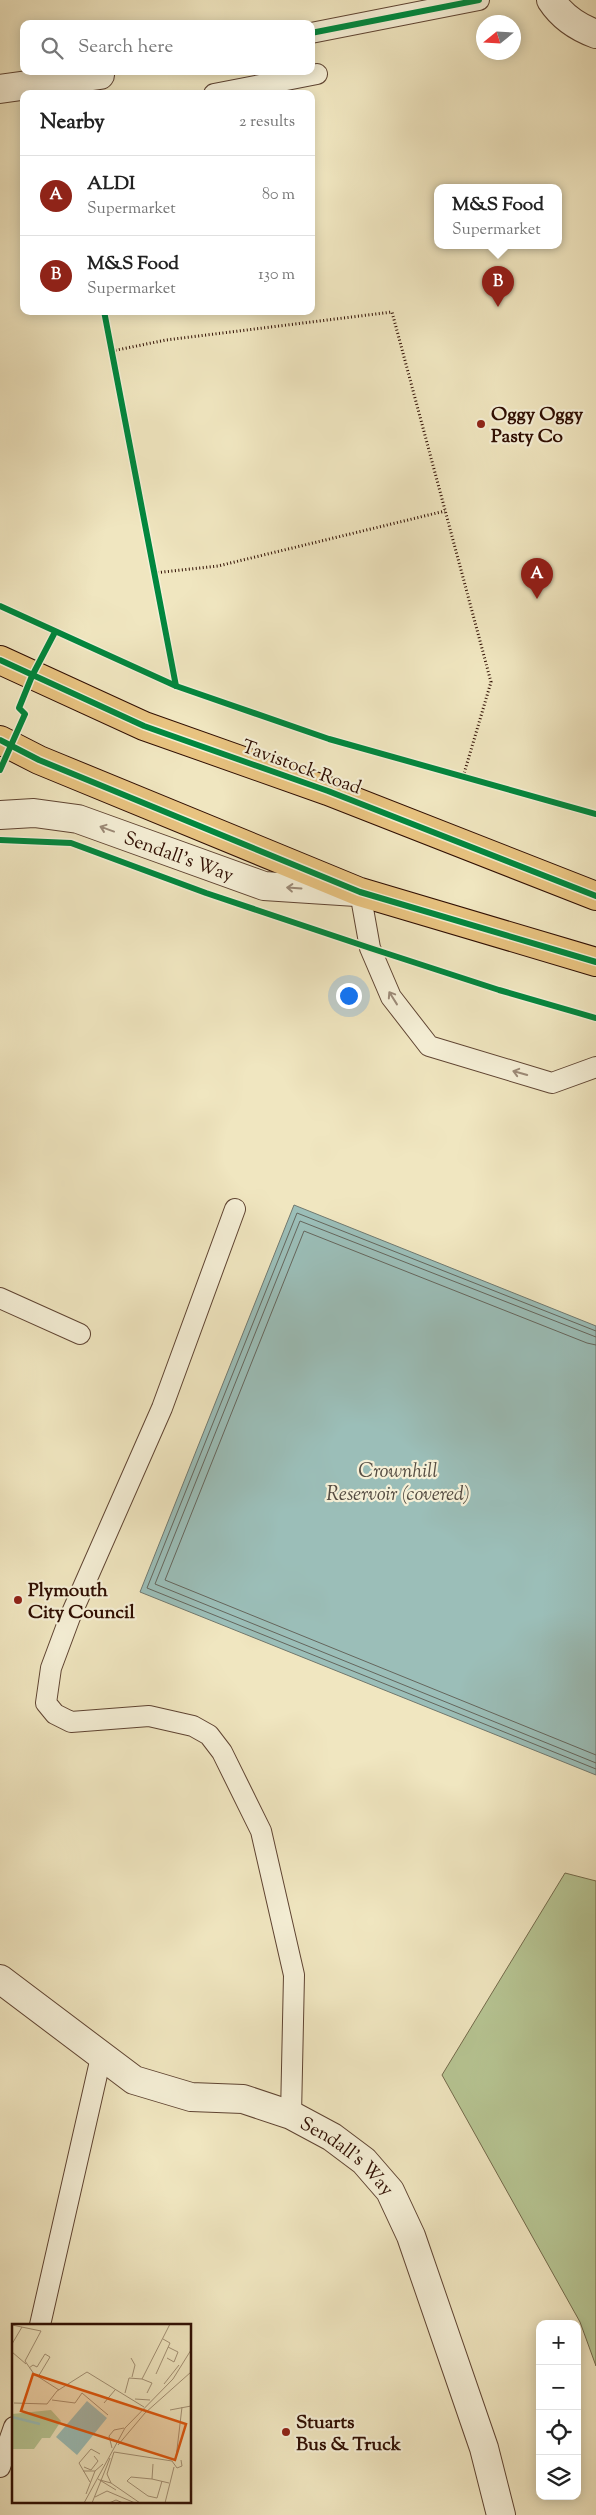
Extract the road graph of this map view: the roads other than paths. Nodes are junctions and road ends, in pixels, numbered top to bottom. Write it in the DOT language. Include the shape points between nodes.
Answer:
graph roads {
  1 [pos="479,0"];
  2 [pos="551,0"];
  3 [pos="315,32"];
  4 [pos="596,34"];
  5 [pos="95,75"];
  6 [pos="312,75"];
  7 [pos="0,89"];
  8 [pos="235,90"];
  9 [pos="0,660"];
  10 [pos="0,740"];
  11 [pos="0,815"];
  12 [pos="360,892"];
  13 [pos="596,896"];
  14 [pos="596,962"];
  15 [pos="596,1067"];
  16 [pos="235,1209"];
  17 [pos="0,1298"];
  18 [pos="80,1334"];
  19 [pos="0,1979"];
  20 [pos="101,2057"];
  21 [pos="291,2115"];
  22 [pos="40,2324"];
  23 [pos="12,2433"];
  24 [pos="0,2467"];
  25 [pos="501,2515"];
  1 -- 3 [label="lane"];
  2 -- 4 [label="street" via="558,11 581,28"];
  5 -- 7 [label="street"];
  6 -- 8 [label="lane"];
  9 -- 13 [label="highway, Tavistock Road" via="144,726 328,791"];
  10 -- 12 [label="highway" via="40,760"];
  12 -- 11 [label="street, Sendall's Way, one-way" via="264,886 78,819 34,813"];
  12 -- 14 [label="highway"];
  15 -- 12 [label="lane, one-way" via="552,1082 429,1046 391,997 370,948"];
  16 -- 21 [label="lane" via="162,1408 50,1668 46,1702 55,1714 71,1722 149,1716 193,1726 209,1735 222,1752 261,1831 294,1974"];
  17 -- 18 [label="lane"];
  19 -- 20 [label="street, Sendall's Way"];
  20 -- 21 [label="street, Sendall's Way" via="134,2080 191,2097 243,2099"];
  20 -- 22 [label="lane"];
  21 -- 25 [label="street, Sendall's Way" via="332,2137 364,2162 390,2191 411,2236 484,2448"];
  23 -- 24 [label="lane"];
}
